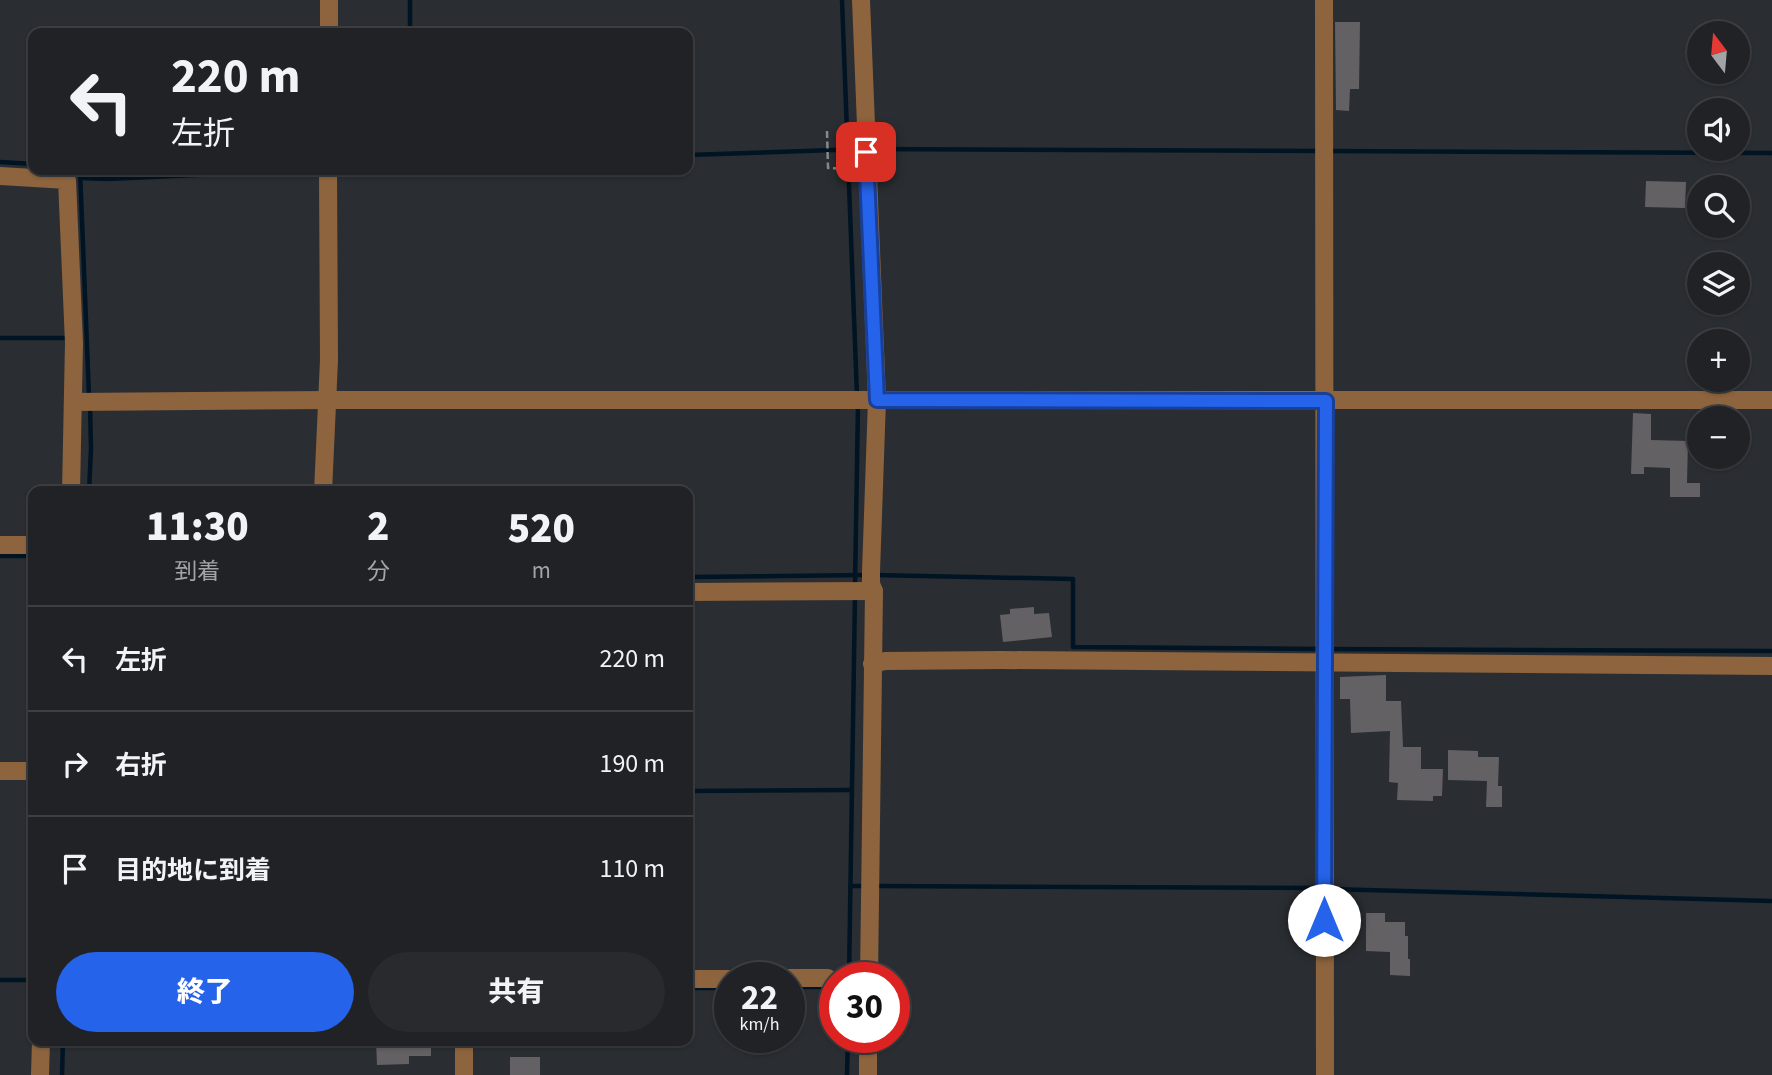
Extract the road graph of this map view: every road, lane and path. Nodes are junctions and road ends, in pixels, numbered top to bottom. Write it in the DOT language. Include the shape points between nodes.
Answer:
graph roads {
  1 [pos="329,0"];
  2 [pos="861,0"];
  3 [pos="1324,0"];
  4 [pos="329,28"];
  5 [pos="827,131"];
  6 [pos="854,169"];
  7 [pos="328,175"];
  8 [pos="0,176"];
  9 [pos="327,400"];
  10 [pos="864,400"];
  11 [pos="1772,400"];
  12 [pos="1326,401"];
  13 [pos="84,402"];
  14 [pos="72,486"];
  15 [pos="323,486"];
  16 [pos="0,545"];
  17 [pos="28,545"];
  18 [pos="865,586"];
  19 [pos="693,592"];
  20 [pos="1325,654"];
  21 [pos="872,664"];
  22 [pos="1772,666"];
  23 [pos="0,771"];
  24 [pos="28,771"];
  25 [pos="869,962"];
  26 [pos="714,978"];
  27 [pos="693,979"];
  28 [pos="41,1046"];
  29 [pos="464,1046"];
  30 [pos="868,1053"];
  31 [pos="40,1075"];
  32 [pos="464,1075"];
  33 [pos="868,1075"];
  34 [pos="1325,1075"];
  1 -- 4 [label="street"];
  2 -- 10 [label="street" via="866,148"];
  3 -- 12 [label="street"];
  5 -- 6 [label="path" via="828,169"];
  7 -- 9 [label="street"];
  8 -- 13 [label="street" via="67,180 73,339"];
  9 -- 10 [label="street"];
  9 -- 13 [label="street"];
  9 -- 15 [label="street"];
  10 -- 12 [label="street"];
  10 -- 18 [label="street"];
  11 -- 12 [label="street"];
  12 -- 20 [label="street"];
  13 -- 14 [label="street"];
  16 -- 17 [label="street"];
  18 -- 19 [label="street"];
  18 -- 21 [label="street"];
  20 -- 21 [label="street"];
  20 -- 22 [label="street"];
  20 -- 34 [label="street"];
  21 -- 25 [label="street"];
  23 -- 24 [label="street"];
  26 -- 27 [label="street"];
  28 -- 31 [label="street"];
  29 -- 32 [label="street"];
  30 -- 33 [label="street"];
}
